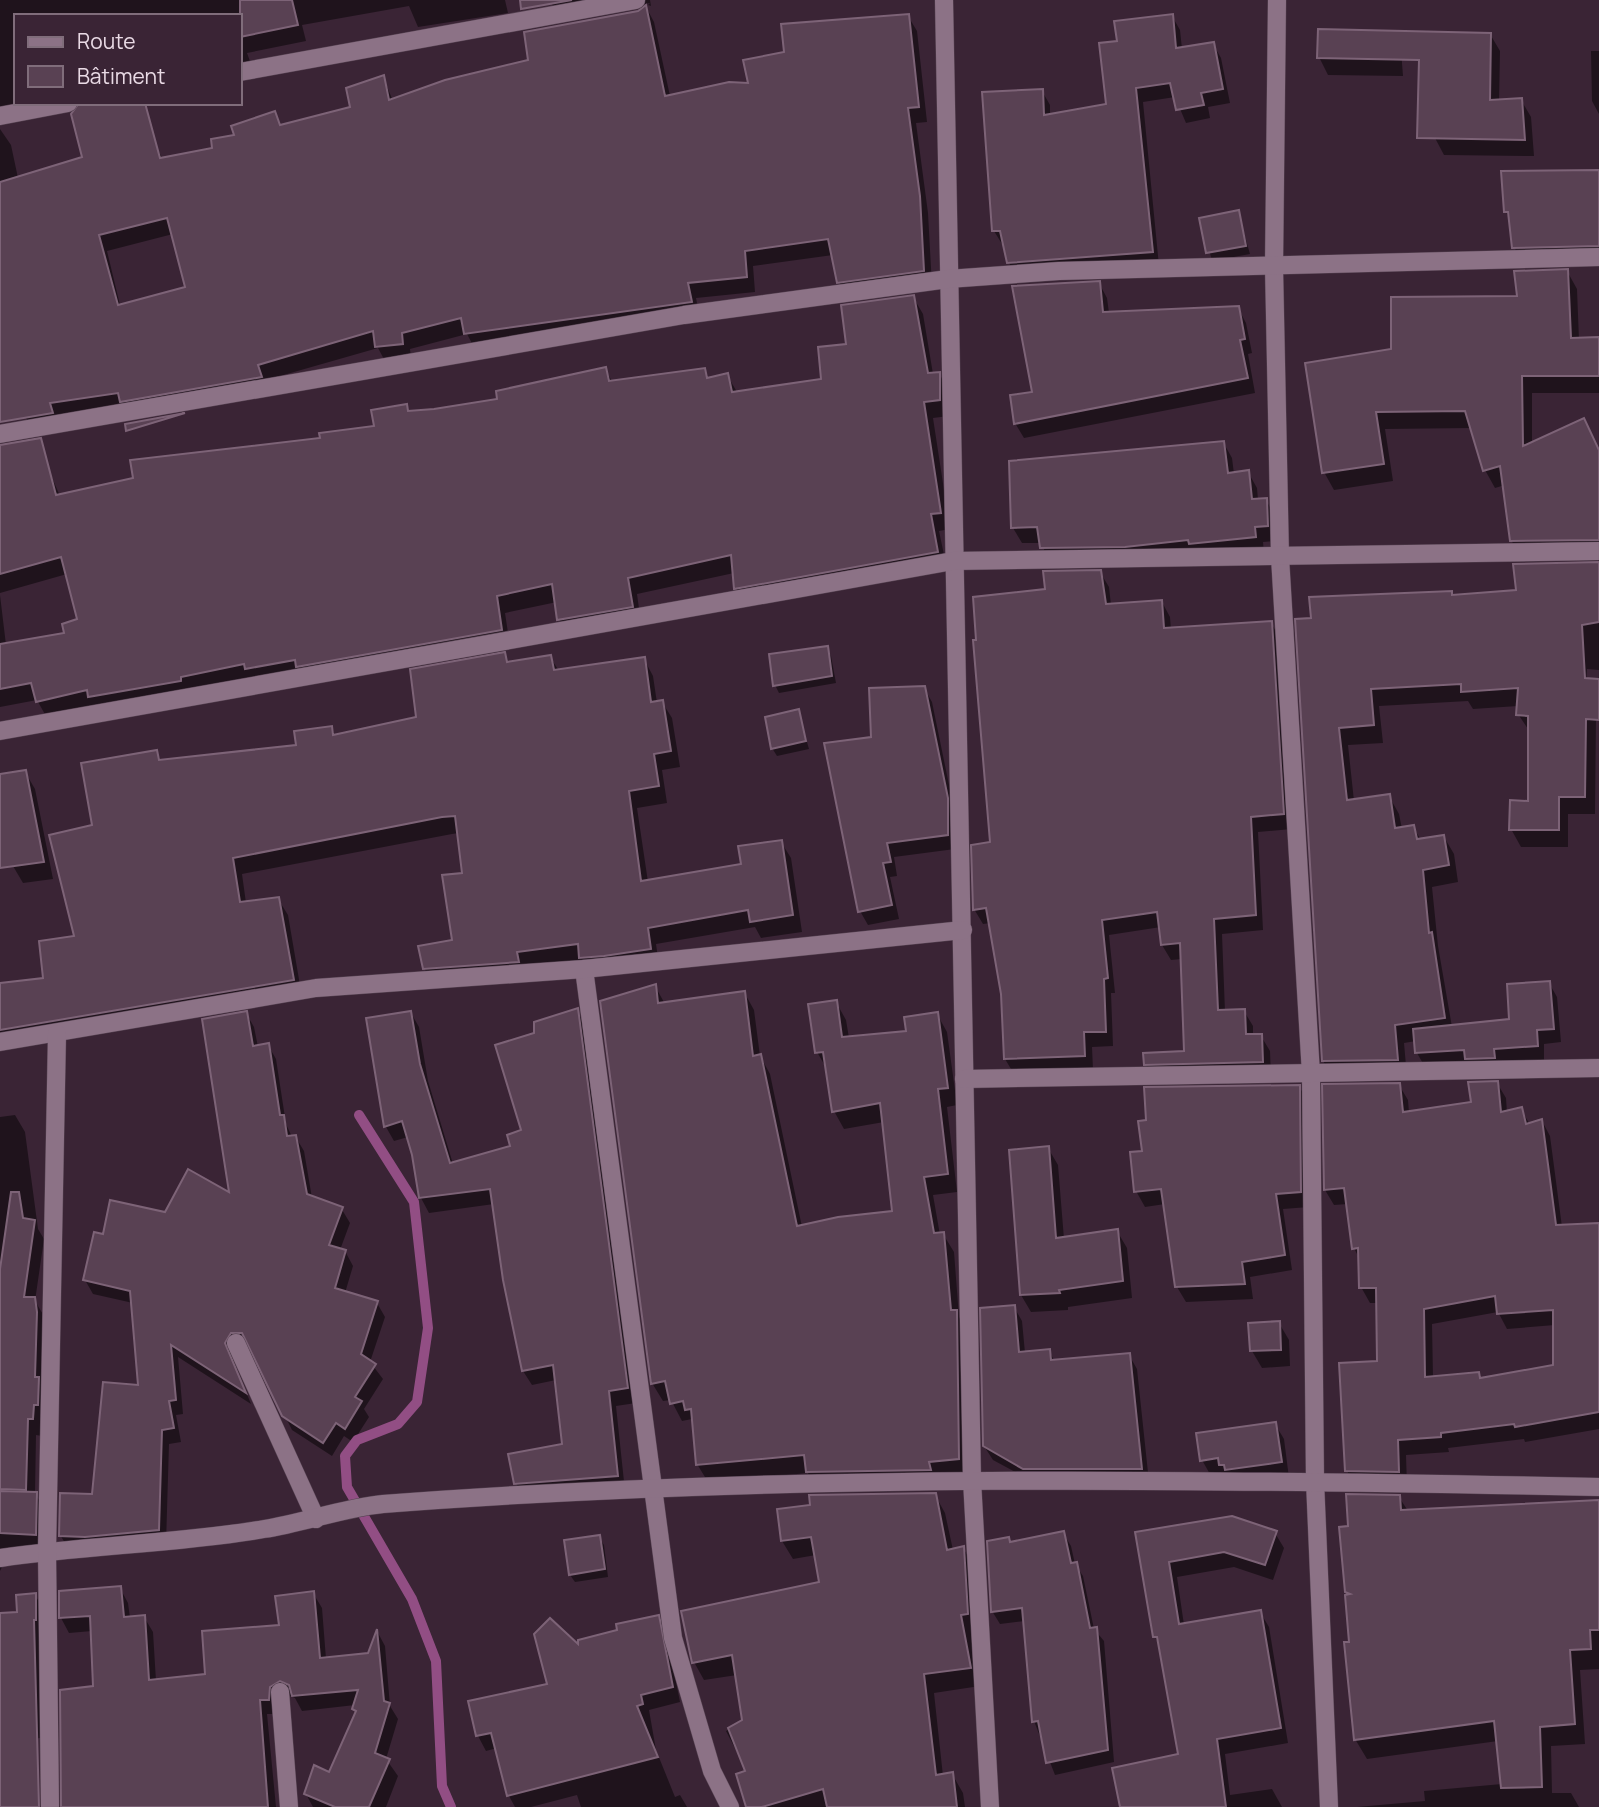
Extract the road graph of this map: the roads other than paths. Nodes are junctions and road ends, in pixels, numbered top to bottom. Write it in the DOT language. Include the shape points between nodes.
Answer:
graph roads {
  1 [pos="636,0"];
  2 [pos="944,0"];
  3 [pos="1277,0"];
  4 [pos="242,72"];
  5 [pos="58,105"];
  6 [pos="0,116"];
  7 [pos="1599,257"];
  8 [pos="1274,267"];
  9 [pos="948,279"];
  10 [pos="0,434"];
  11 [pos="1599,551"];
  12 [pos="1280,557"];
  13 [pos="953,561"];
  14 [pos="0,731"];
  15 [pos="963,930"];
  16 [pos="584,969"];
  17 [pos="57,1034"];
  18 [pos="0,1042"];
  19 [pos="1599,1068"];
  20 [pos="1311,1074"];
  21 [pos="964,1079"];
  22 [pos="236,1343"];
  23 [pos="972,1480"];
  24 [pos="1315,1481"];
  25 [pos="1599,1486"];
  26 [pos="651,1488"];
  27 [pos="316,1519"];
  28 [pos="47,1551"];
  29 [pos="0,1559"];
  30 [pos="280,1692"];
  31 [pos="50,1807"];
  32 [pos="289,1807"];
  33 [pos="730,1807"];
  34 [pos="990,1807"];
  35 [pos="1329,1807"];
  1 -- 4 [label="street"];
  2 -- 9 [label="street"];
  3 -- 8 [label="street"];
  5 -- 6 [label="street"];
  7 -- 8 [label="street"];
  8 -- 9 [label="street" via="1059,271"];
  8 -- 12 [label="street"];
  9 -- 10 [label="street" via="684,315"];
  9 -- 13 [label="street"];
  11 -- 12 [label="street"];
  12 -- 13 [label="street"];
  12 -- 20 [label="street"];
  13 -- 14 [label="street"];
  13 -- 15 [label="street"];
  15 -- 16 [label="street"];
  15 -- 21 [label="street"];
  16 -- 17 [label="street" via="316,988"];
  16 -- 26 [label="street"];
  17 -- 18 [label="street"];
  17 -- 28 [label="street"];
  19 -- 20 [label="street"];
  20 -- 21 [label="street"];
  20 -- 24 [label="street"];
  21 -- 23 [label="street"];
  22 -- 27 [label="street"];
  23 -- 24 [label="street"];
  23 -- 26 [label="street"];
  23 -- 34 [label="street"];
  24 -- 25 [label="street"];
  24 -- 35 [label="street"];
  26 -- 27 [label="street" via="376,1505"];
  26 -- 33 [label="street" via="673,1639 712,1771"];
  27 -- 28 [label="street" via="262,1530"];
  28 -- 29 [label="street"];
  28 -- 31 [label="street"];
  30 -- 32 [label="street"];
}
